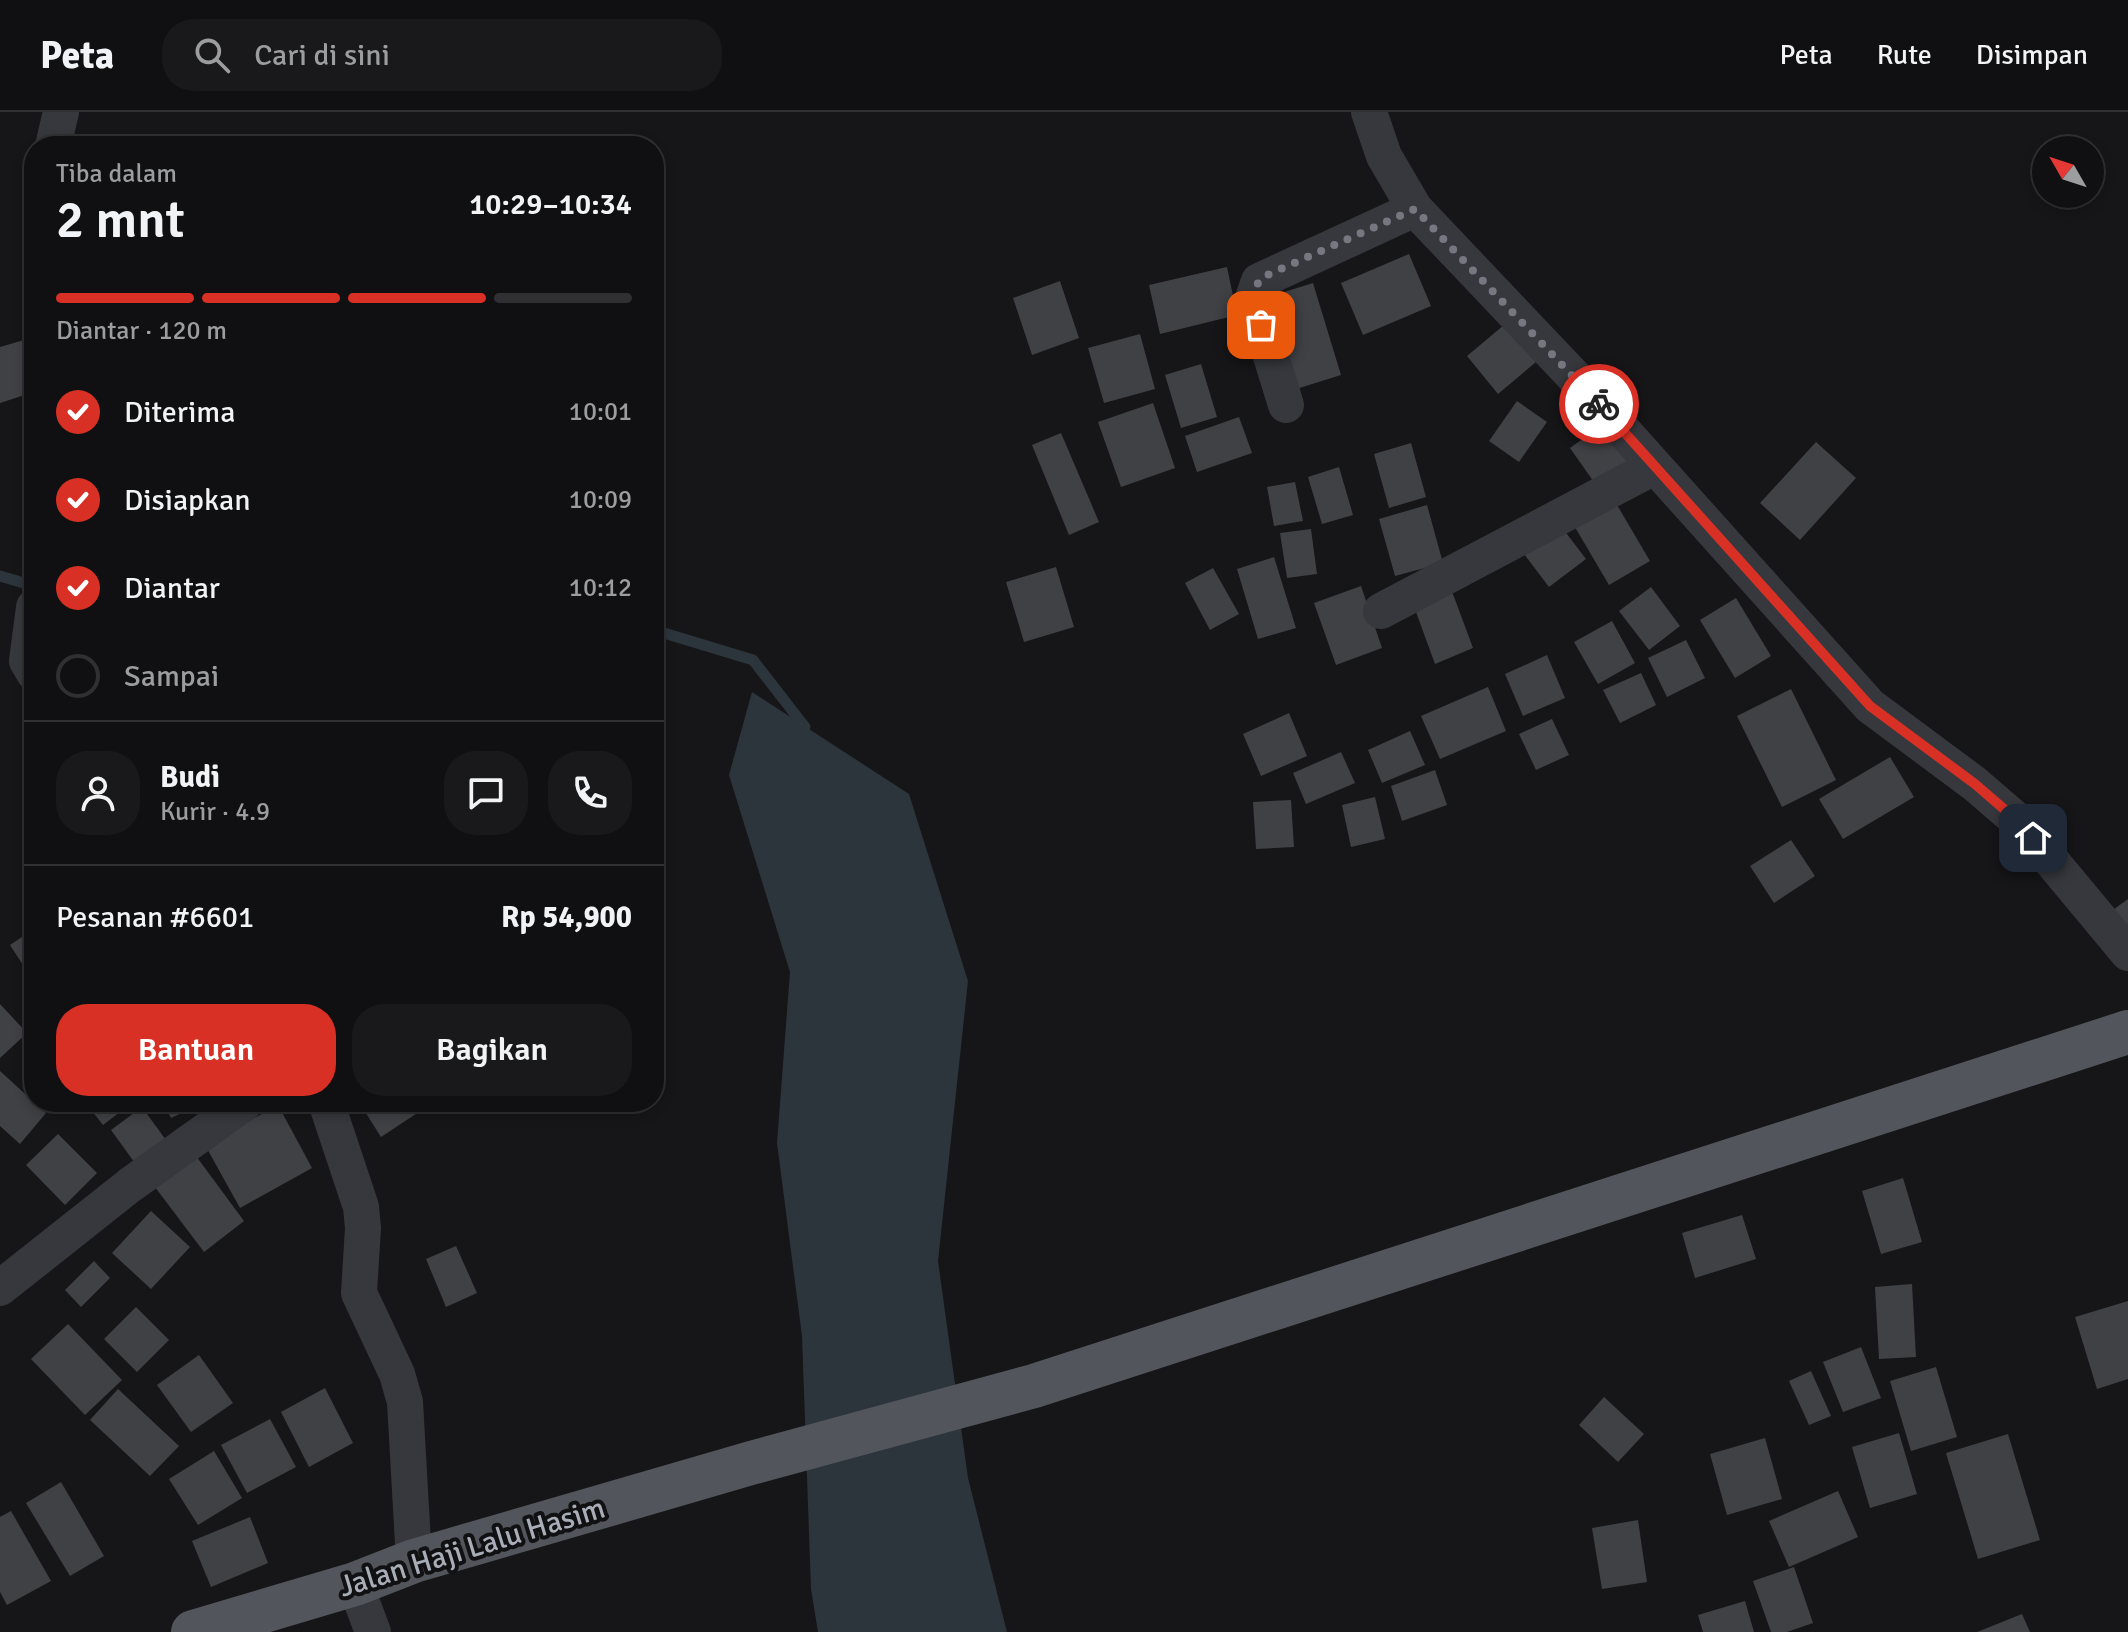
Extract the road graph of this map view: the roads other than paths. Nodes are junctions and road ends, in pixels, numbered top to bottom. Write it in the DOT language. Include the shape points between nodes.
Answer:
graph roads {
  1 [pos="61,112"];
  2 [pos="1369,112"];
  3 [pos="55,136"];
  4 [pos="1415,209"];
  5 [pos="1286,405"];
  6 [pos="1654,467"];
  7 [pos="1381,611"];
  8 [pos="2128,953"];
  9 [pos="2128,1032"];
  10 [pos="232,1112"];
  11 [pos="329,1112"];
  12 [pos="0,1288"];
  13 [pos="414,1561"];
  14 [pos="355,1584"];
  15 [pos="282,1620"];
  16 [pos="193,1632"];
  17 [pos="373,1632"];
  1 -- 3 [label="street"];
  2 -- 4 [label="street" via="1384,156"];
  4 -- 5 [label="street" via="1259,281 1253,298"];
  4 -- 6 [label="street"];
  6 -- 7 [label="street"];
  6 -- 8 [label="street" via="1870,706 2019,822"];
  9 -- 13 [label="main road, Jalan Haji Lalu Hasim" via="1034,1386"];
  10 -- 12 [label="street"];
  11 -- 13 [label="street" via="361,1207 359,1293 405,1402"];
  13 -- 14 [label="main road, Jalan Haji Lalu Hasim"];
  14 -- 15 [label="main road, Jalan Haji Lalu Hasim"];
  14 -- 17 [label="street"];
  15 -- 16 [label="main road, Jalan Haji Lalu Hasim"];
}
